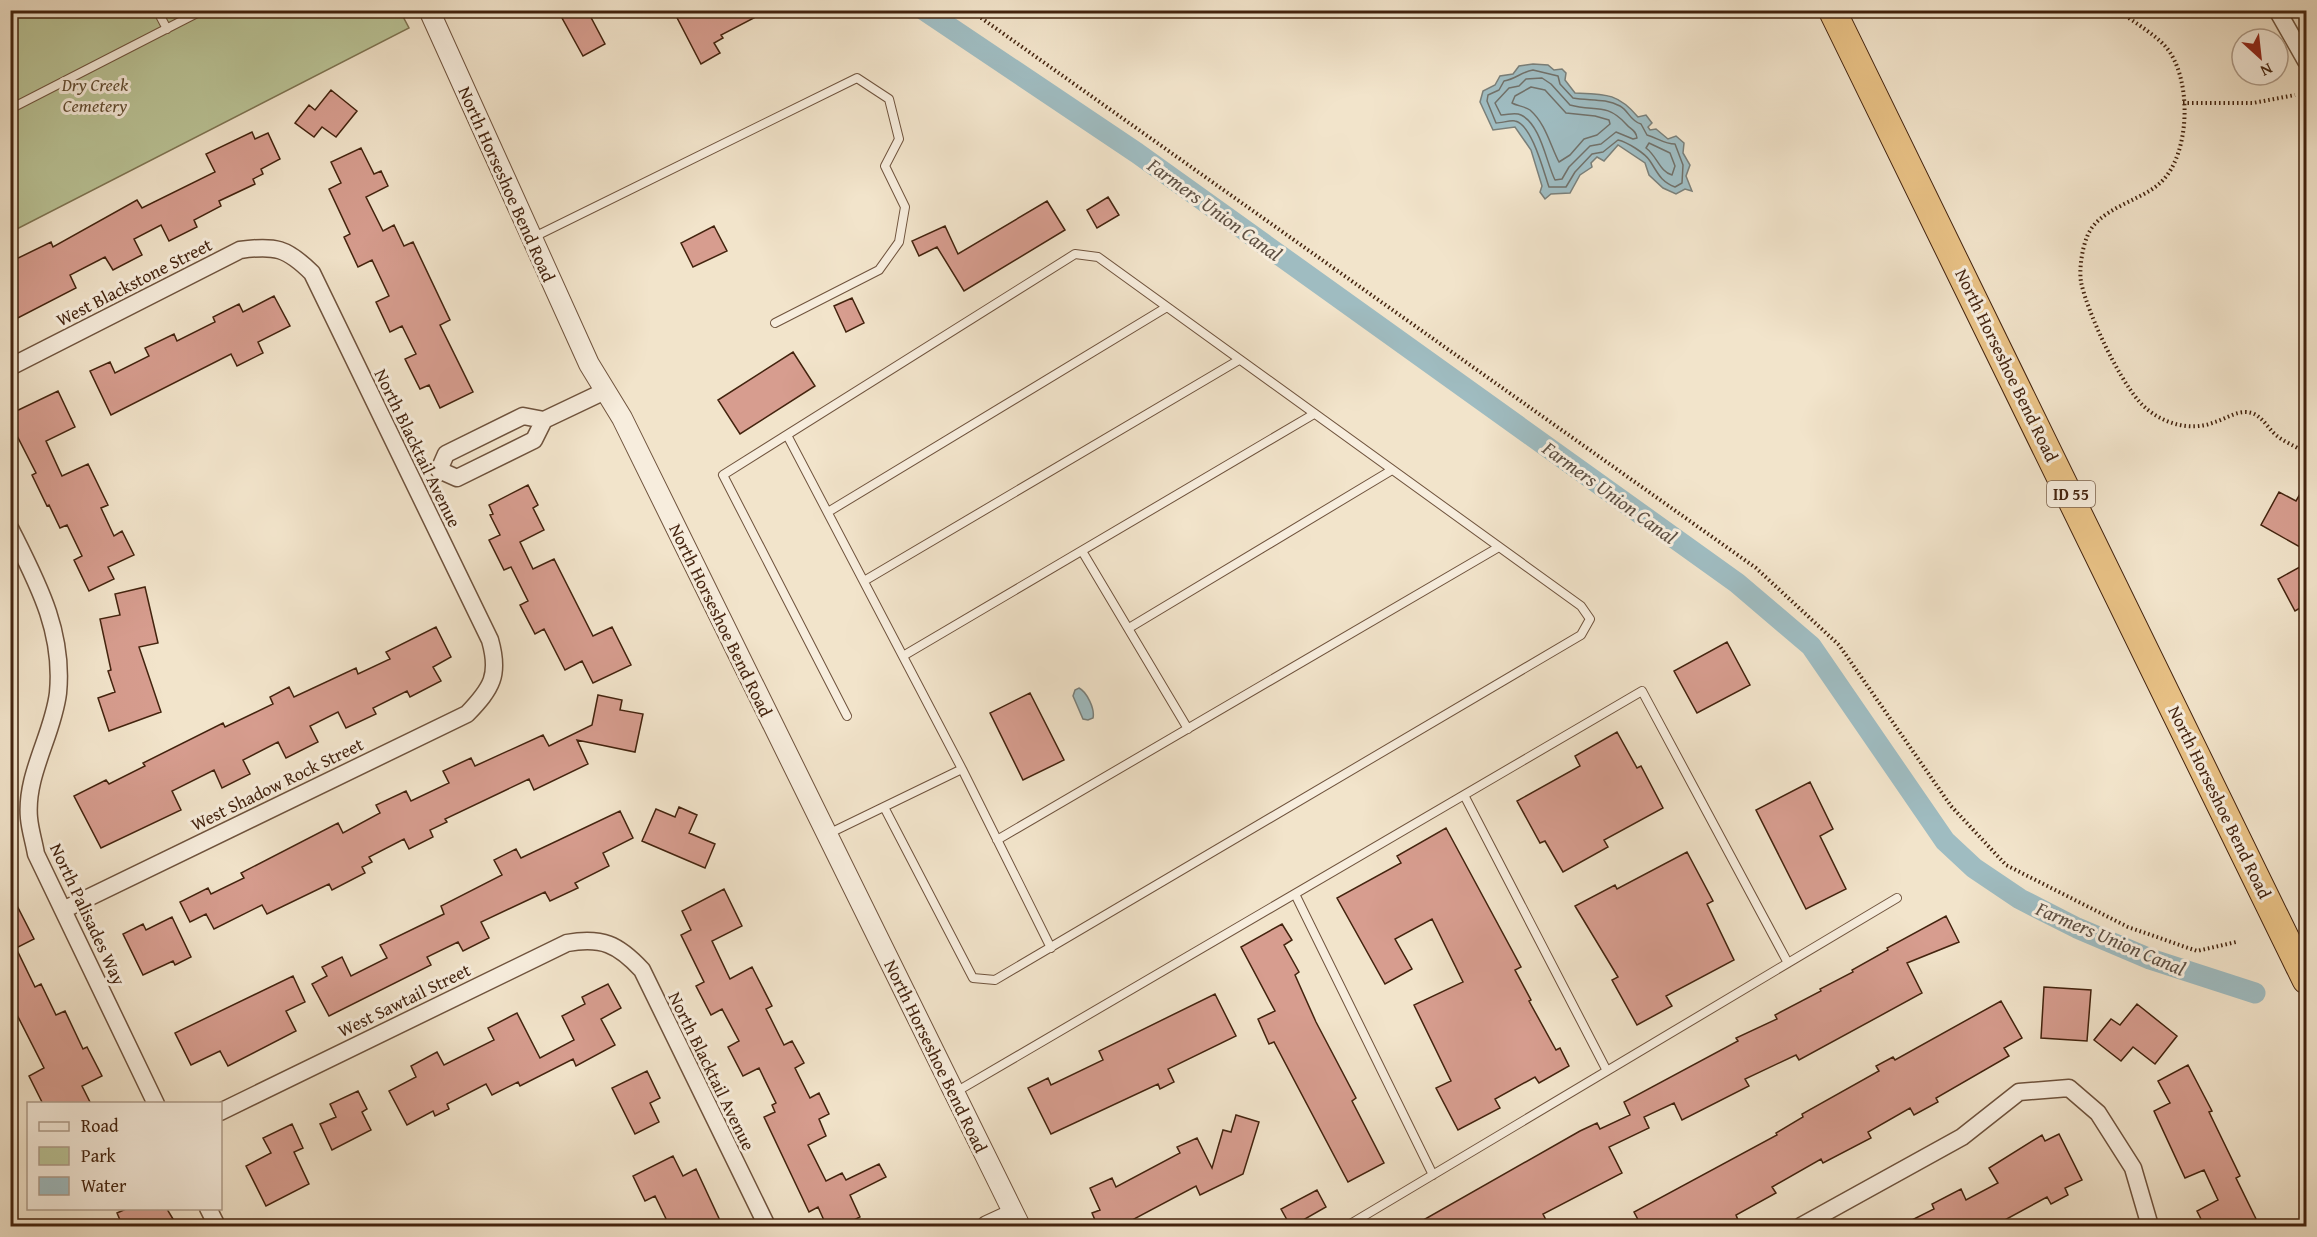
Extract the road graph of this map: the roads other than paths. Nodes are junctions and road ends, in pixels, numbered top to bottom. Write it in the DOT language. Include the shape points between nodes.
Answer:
graph roads {
  1 [pos="157,10"];
  2 [pos="203,10"];
  3 [pos="429,10"];
  4 [pos="1832,10"];
  5 [pos="2277,10"];
  6 [pos="167,29"];
  7 [pos="2307,61"];
  8 [pos="10,109"];
  9 [pos="532,238"];
  10 [pos="280,249"];
  11 [pos="1167,308"];
  12 [pos="775,323"];
  13 [pos="1239,360"];
  14 [pos="10,367"];
  15 [pos="605,390"];
  16 [pos="1314,414"];
  17 [pos="543,420"];
  18 [pos="788,435"];
  19 [pos="439,470"];
  20 [pos="1392,470"];
  21 [pos="414,482"];
  22 [pos="828,512"];
  23 [pos="10,528"];
  24 [pos="1499,547"];
  25 [pos="1082,551"];
  26 [pos="864,581"];
  27 [pos="1129,628"];
  28 [pos="903,656"];
  29 [pos="494,679"];
  30 [pos="847,716"];
  31 [pos="1188,729"];
  32 [pos="962,769"];
  33 [pos="1464,795"];
  34 [pos="884,807"];
  35 [pos="828,835"];
  36 [pos="997,840"];
  37 [pos="1294,894"];
  38 [pos="1898,898"];
  39 [pos="63,910"];
  40 [pos="609,944"];
  41 [pos="1050,948"];
  42 [pos="1788,963"];
  43 [pos="2307,980"];
  44 [pos="1606,1071"];
  45 [pos="954,1093"];
  46 [pos="155,1102"];
  47 [pos="222,1111"];
  48 [pos="1433,1175"];
  49 [pos="208,1210"];
  50 [pos="1016,1220"];
  51 [pos="216,1227"];
  52 [pos="767,1227"];
  53 [pos="987,1227"];
  54 [pos="1347,1227"];
  55 [pos="1801,1227"];
  56 [pos="2150,1227"];
  1 -- 6 [label="lane"];
  2 -- 6 [label="lane"];
  3 -- 9 [label="street, North Horseshoe Bend Road"];
  4 -- 43 [label="highway, North Horseshoe Bend Road / ID 55"];
  5 -- 7 [label="street"];
  6 -- 8 [label="lane"];
  9 -- 12 [label="lane" via="857,78 889,99 899,139 885,166 904,207 899,242 879,270"];
  9 -- 15 [label="street, North Horseshoe Bend Road" via="589,364"];
  10 -- 14 [label="street, West Blackstone Street" via="240,250"];
  10 -- 21 [label="street, North Blacktail Avenue" via="312,273"];
  11 -- 13 [label="lane"];
  11 -- 18 [label="lane" via="1098,257 1075,254"];
  11 -- 22 [label="lane"];
  13 -- 16 [label="lane"];
  13 -- 26 [label="lane"];
  15 -- 17 [label="street"];
  15 -- 35 [label="street, North Horseshoe Bend Road"];
  16 -- 20 [label="lane"];
  16 -- 25 [label="lane"];
  17 -- 19 [label="street" via="523,416 446,454"];
  17 -- 19 [label="street" via="534,440 457,478"];
  18 -- 22 [label="lane"];
  18 -- 30 [label="lane" via="723,475"];
  19 -- 21 [label="street"];
  20 -- 24 [label="lane"];
  20 -- 27 [label="lane"];
  21 -- 29 [label="street, North Blacktail Avenue" via="490,640 496,659"];
  22 -- 26 [label="lane"];
  23 -- 39 [label="street, North Palisades Way" via="44,596 56,635 58,695 31,789 28,817 36,854"];
  24 -- 31 [label="lane"];
  24 -- 41 [label="lane" via="1581,606 1590,619 1581,635"];
  25 -- 27 [label="lane"];
  25 -- 28 [label="lane"];
  26 -- 28 [label="lane"];
  27 -- 31 [label="lane"];
  28 -- 32 [label="lane"];
  29 -- 39 [label="street, West Shadow Rock Street" via="467,714"];
  31 -- 36 [label="lane"];
  32 -- 34 [label="lane"];
  32 -- 36 [label="lane"];
  33 -- 37 [label="lane"];
  33 -- 42 [label="lane" via="1642,691"];
  33 -- 44 [label="lane"];
  34 -- 35 [label="lane"];
  34 -- 41 [label="lane" via="973,978 995,981"];
  35 -- 45 [label="street, North Horseshoe Bend Road"];
  36 -- 41 [label="lane"];
  37 -- 45 [label="lane"];
  37 -- 48 [label="lane"];
  38 -- 42 [label="lane"];
  39 -- 46 [label="street, North Palisades Way"];
  40 -- 47 [label="street, West Sawtail Street" via="588,939 567,943"];
  40 -- 52 [label="street, North Blacktail Avenue" via="628,955 642,970"];
  42 -- 44 [label="lane"];
  44 -- 48 [label="lane"];
  45 -- 50 [label="street, North Horseshoe Bend Road"];
  48 -- 54 [label="lane"];
  49 -- 51 [label="street"];
  50 -- 53 [label="street"];
  55 -- 56 [label="street" via="1962,1137 2019,1092 2069,1088 2098,1113 2133,1168"];
}
